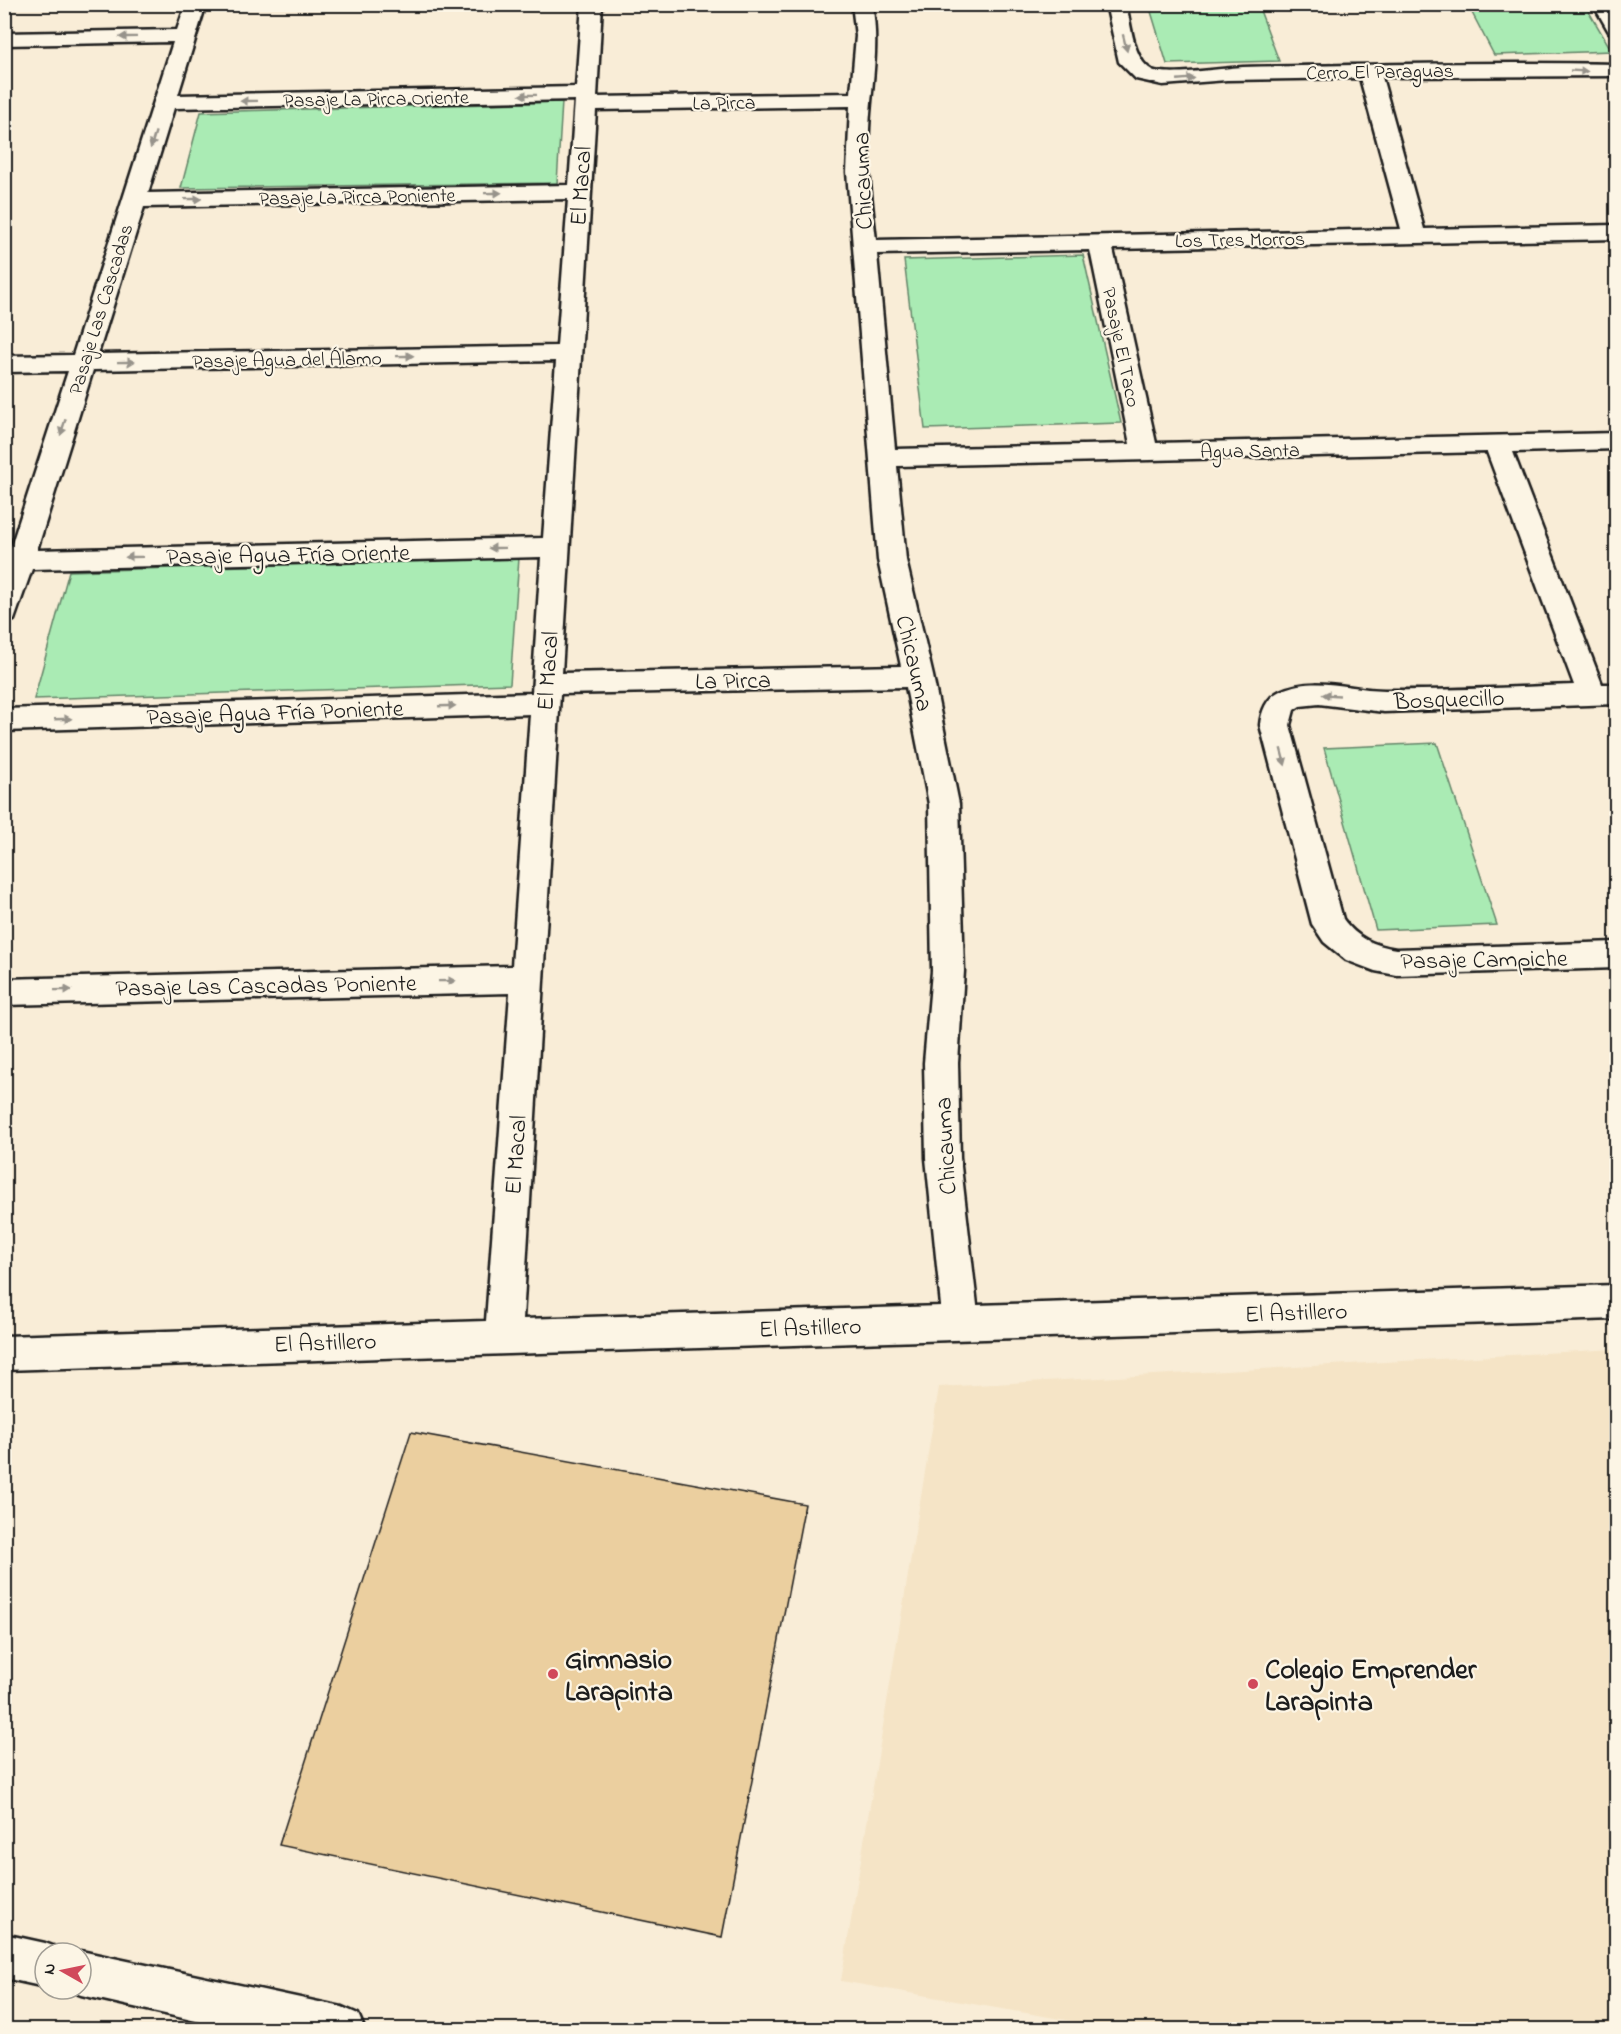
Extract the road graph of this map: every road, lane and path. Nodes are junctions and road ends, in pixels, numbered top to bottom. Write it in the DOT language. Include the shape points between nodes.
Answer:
graph roads {
  1 [pos="196,4"];
  2 [pos="592,4"];
  3 [pos="862,4"];
  4 [pos="1116,4"];
  5 [pos="1603,4"];
  6 [pos="1617,28"];
  7 [pos="186,36"];
  8 [pos="4,39"];
  9 [pos="1617,70"];
  10 [pos="1368,71"];
  11 [pos="586,99"];
  12 [pos="862,99"];
  13 [pos="165,102"];
  14 [pos="580,192"];
  15 [pos="134,200"];
  16 [pos="1617,232"];
  17 [pos="1415,236"];
  18 [pos="1100,242"];
  19 [pos="864,247"];
  20 [pos="569,353"];
  21 [pos="84,363"];
  22 [pos="4,364"];
  23 [pos="1617,441"];
  24 [pos="1497,444"];
  25 [pos="1145,452"];
  26 [pos="883,458"];
  27 [pos="556,547"];
  28 [pos="21,560"];
  29 [pos="4,613"];
  30 [pos="919,676"];
  31 [pos="546,693"];
  32 [pos="1604,695"];
  33 [pos="4,720"];
  34 [pos="1354,951"];
  35 [pos="1617,955"];
  36 [pos="527,979"];
  37 [pos="4,992"];
  38 [pos="1617,1302"];
  39 [pos="961,1322"];
  40 [pos="503,1336"];
  41 [pos="4,1353"];
  42 [pos="4,1956"];
  43 [pos="33,1962"];
  44 [pos="93,1976"];
  45 [pos="342,2030"];
  1 -- 7 [label="street, Pasaje Las Cascadas"];
  2 -- 11 [label="street, El Macal"];
  3 -- 12 [label="street, Chicauma" via="867,39"];
  4 -- 10 [label="street, Cerro El Paraguas, one-way" via="1130,62 1144,74 1173,80 1227,74"];
  5 -- 6 [label="street"];
  7 -- 8 [label="street, one-way"];
  7 -- 13 [label="street, Pasaje Las Cascadas"];
  10 -- 9 [label="street, Cerro El Paraguas, one-way"];
  10 -- 17 [label="street"];
  11 -- 12 [label="street, La Pirca"];
  11 -- 13 [label="street, Pasaje La Pirca Oriente, one-way"];
  11 -- 14 [label="street, El Macal"];
  12 -- 19 [label="street, Chicauma" via="858,172"];
  13 -- 15 [label="street, Pasaje Las Cascadas, one-way"];
  15 -- 14 [label="street, Pasaje La Pirca Poniente, one-way"];
  14 -- 20 [label="street, El Macal"];
  15 -- 21 [label="street, Pasaje Las Cascadas"];
  16 -- 17 [label="street, Los Tres Morros"];
  17 -- 18 [label="street, Los Tres Morros"];
  18 -- 19 [label="street, Los Tres Morros"];
  18 -- 25 [label="street, Pasaje El Taco"];
  19 -- 26 [label="street, Chicauma"];
  21 -- 20 [label="street, Pasaje Agua del Álamo, one-way"];
  20 -- 27 [label="street, El Macal"];
  21 -- 22 [label="street, Pasaje Agua del Álamo"];
  21 -- 28 [label="street, Pasaje Las Cascadas, one-way"];
  23 -- 24 [label="street, Agua Santa"];
  24 -- 25 [label="street, Agua Santa"];
  24 -- 32 [label="street"];
  25 -- 26 [label="street, Agua Santa"];
  26 -- 30 [label="street, Chicauma" via="892,560"];
  27 -- 28 [label="street, Pasaje Agua Fría Oriente, one-way"];
  27 -- 31 [label="street, El Macal"];
  28 -- 29 [label="street, Pasaje Las Cascadas"];
  30 -- 31 [label="street, La Pirca"];
  30 -- 39 [label="street, Chicauma" via="944,804 948,850 948,971 941,1063 944,1158"];
  33 -- 31 [label="street, Pasaje Agua Fría Poniente, one-way"];
  31 -- 36 [label="street, El Macal"];
  32 -- 34 [label="street, Bosquecillo, one-way" via="1380,701 1309,694 1283,702 1277,709 1275,725 1328,924 1338,939"];
  34 -- 35 [label="street, Pasaje Campiche" via="1395,962"];
  37 -- 36 [label="street, Pasaje Las Cascadas Poniente, one-way"];
  36 -- 40 [label="street, El Macal"];
  38 -- 39 [label="street, El Astillero"];
  39 -- 40 [label="street, El Astillero"];
  40 -- 41 [label="street, El Astillero"];
  42 -- 43 [label="street"];
  44 -- 45 [label="street"];
}
